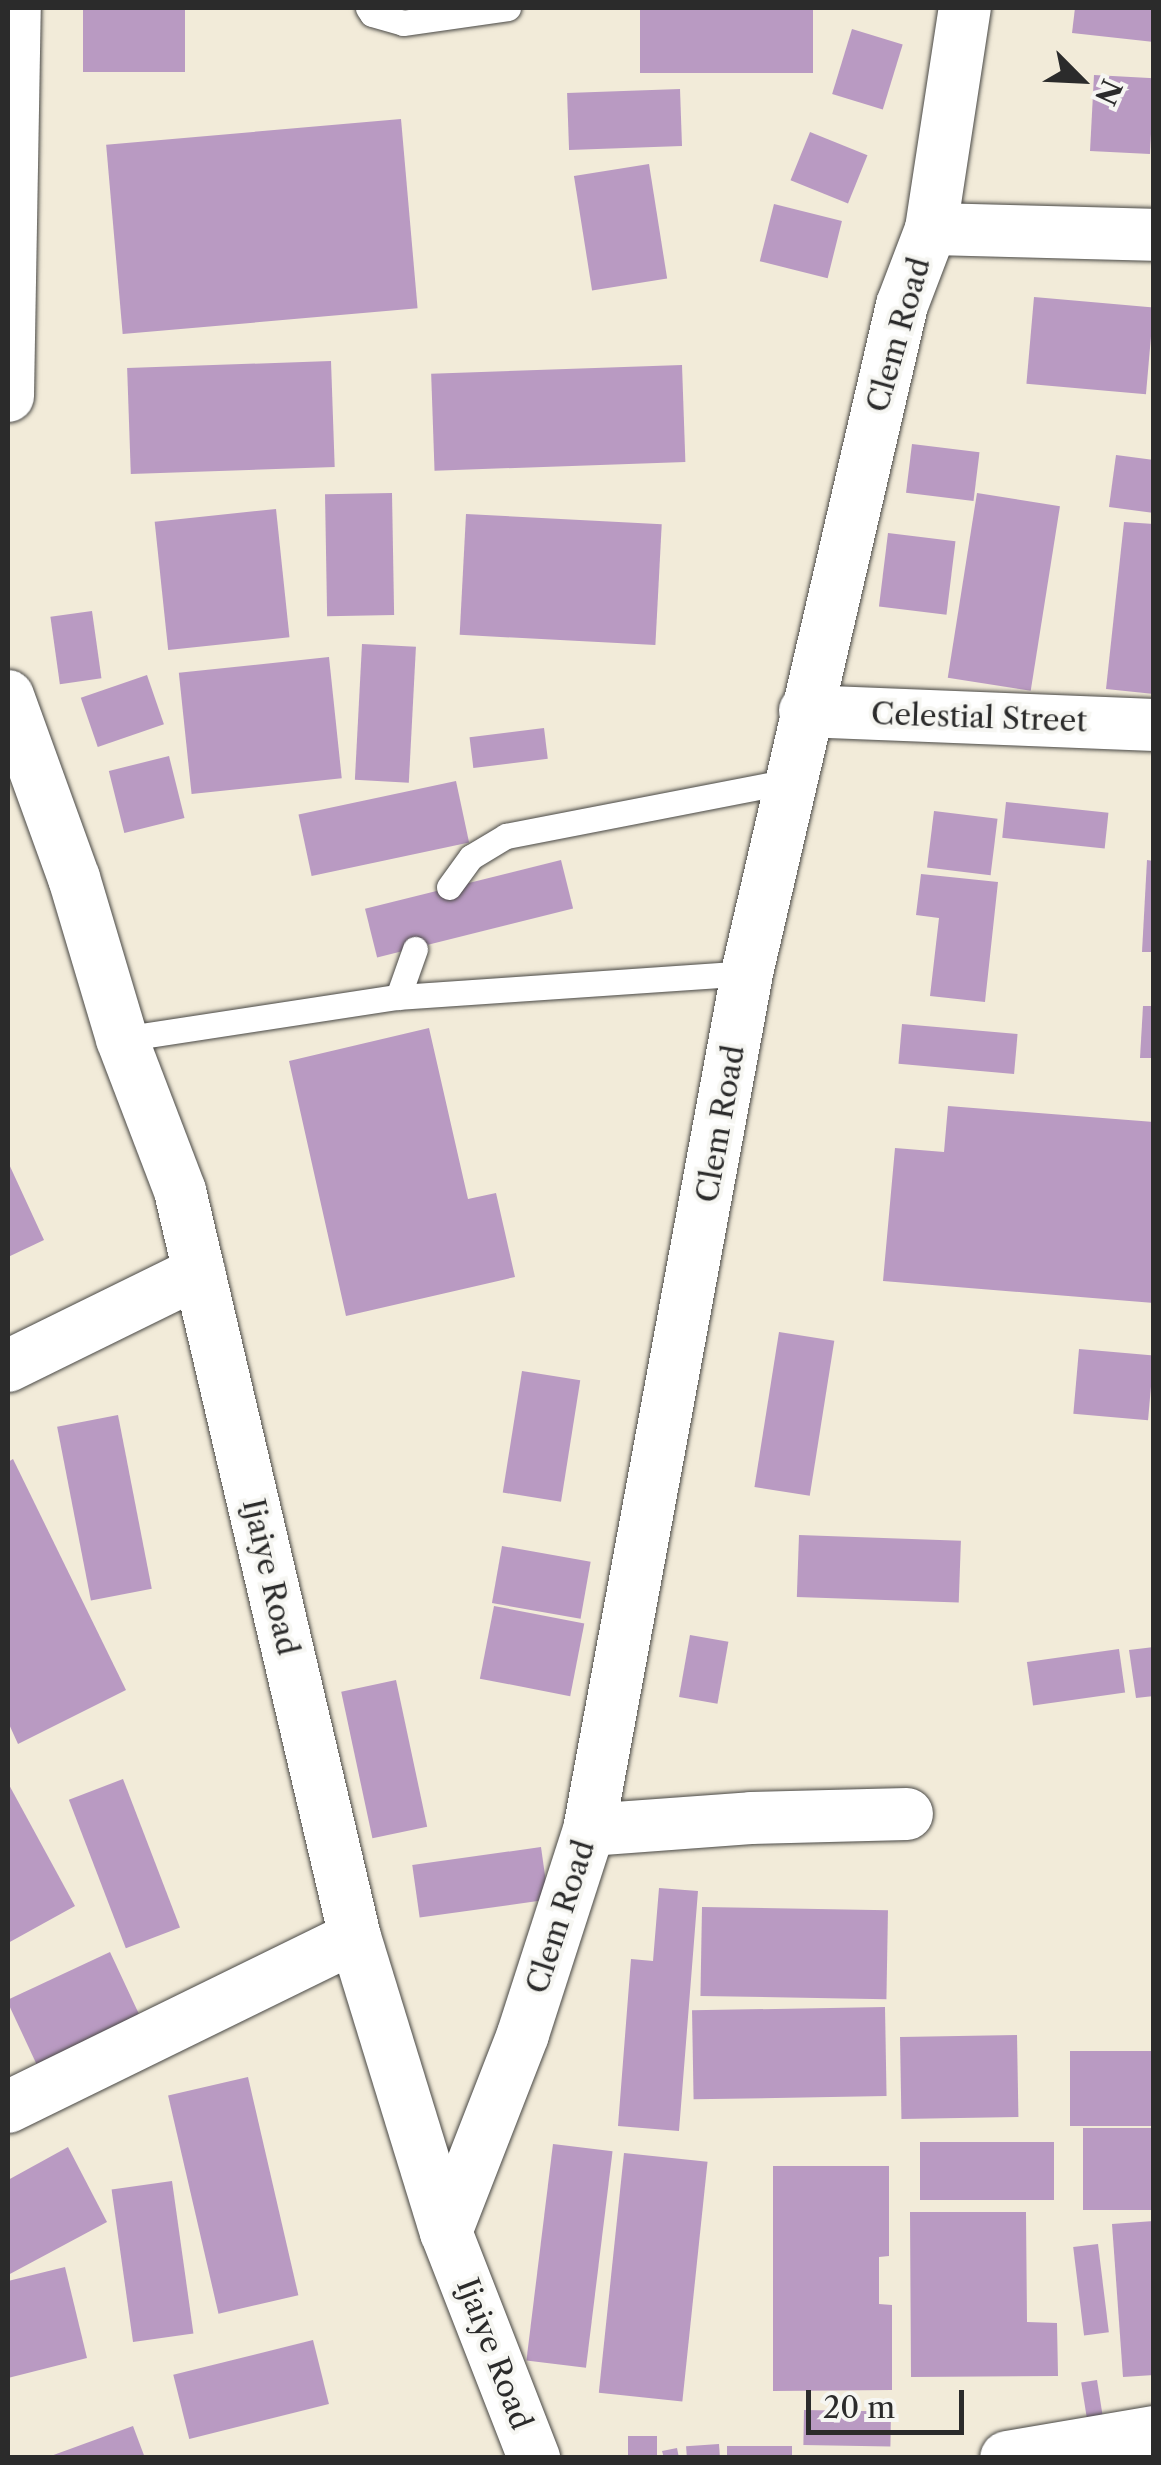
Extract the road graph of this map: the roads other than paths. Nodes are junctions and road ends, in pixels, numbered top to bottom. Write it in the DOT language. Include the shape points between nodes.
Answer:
graph roads {
  1 [pos="16,8"];
  2 [pos="368,8"];
  3 [pos="508,8"];
  4 [pos="965,8"];
  5 [pos="931,229"];
  6 [pos="1154,235"];
  7 [pos="8,396"];
  8 [pos="8,696"];
  9 [pos="805,711"];
  10 [pos="1154,725"];
  11 [pos="790,780"];
  12 [pos="449,887"];
  13 [pos="415,949"];
  14 [pos="748,973"];
  15 [pos="398,997"];
  16 [pos="122,1039"];
  17 [pos="199,1272"];
  18 [pos="8,1366"];
  19 [pos="907,1814"];
  20 [pos="589,1830"];
  21 [pos="355,1936"];
  22 [pos="8,2107"];
  23 [pos="446,2232"];
  24 [pos="1154,2434"];
  25 [pos="534,2458"];
  26 [pos="1008,2458"];
  1 -- 7 [label="street"];
  2 -- 3 [label="lane" via="404,22"];
  4 -- 5 [label="street, Clem Road"];
  5 -- 6 [label="street"];
  5 -- 9 [label="street, Clem Road" via="902,304"];
  8 -- 16 [label="street, Ijaiye Road" via="74,878"];
  9 -- 10 [label="street, Celestial Street"];
  9 -- 11 [label="street, Clem Road"];
  11 -- 12 [label="lane" via="506,836 471,857"];
  11 -- 14 [label="street, Clem Road"];
  13 -- 15 [label="lane"];
  14 -- 15 [label="lane"];
  14 -- 20 [label="street, Clem Road"];
  15 -- 16 [label="lane"];
  16 -- 17 [label="street, Ijaiye Road" via="180,1190"];
  17 -- 18 [label="street"];
  17 -- 21 [label="street, Ijaiye Road"];
  19 -- 20 [label="street"];
  20 -- 23 [label="street, Clem Road" via="523,2034"];
  21 -- 22 [label="street"];
  21 -- 23 [label="street, Ijaiye Road"];
  23 -- 25 [label="street, Ijaiye Road"];
  24 -- 26 [label="street"];
}
